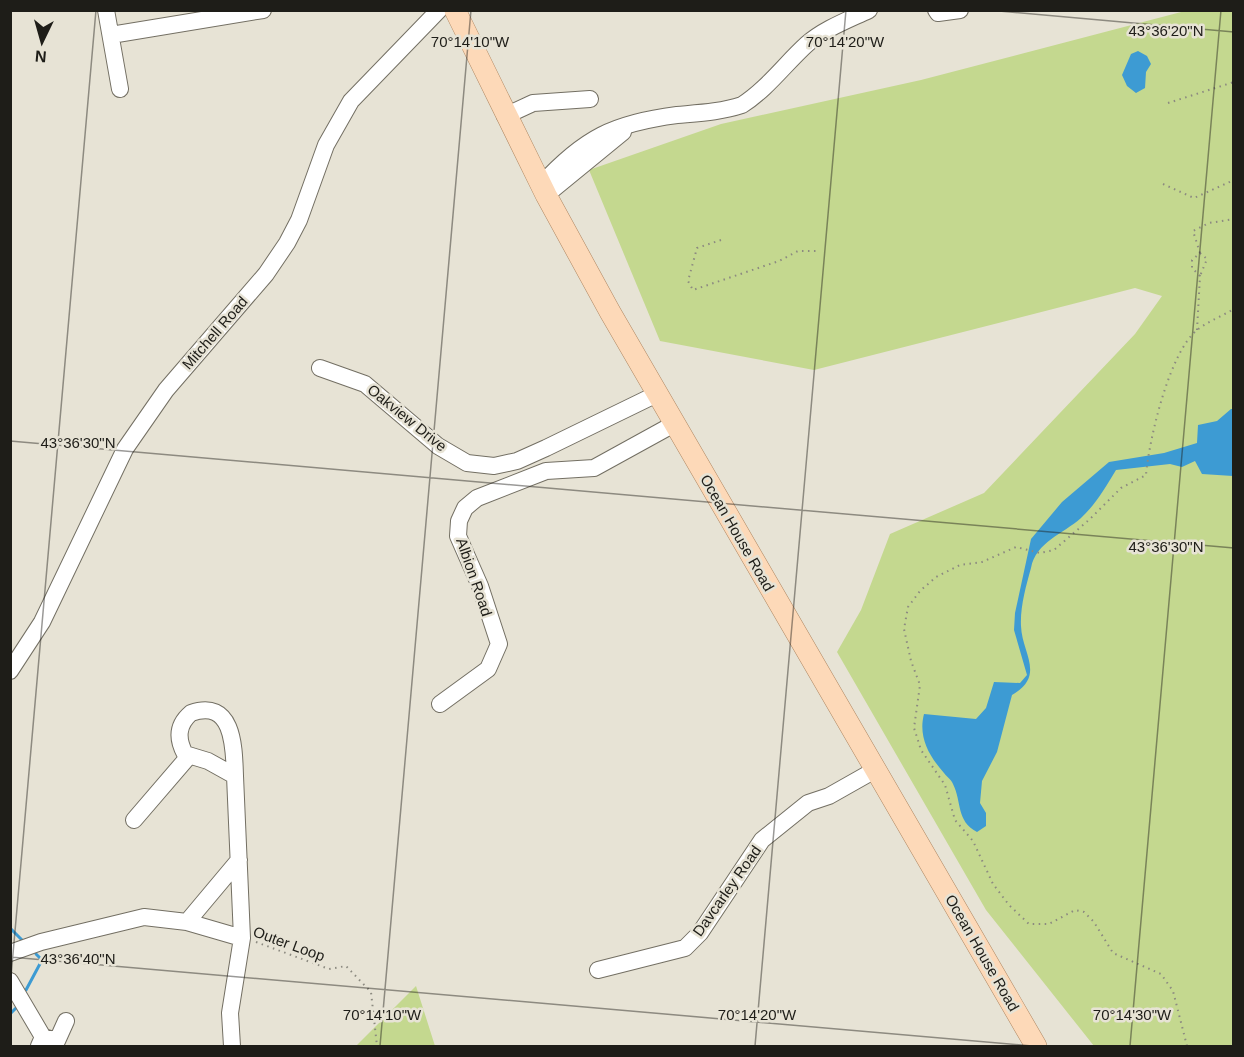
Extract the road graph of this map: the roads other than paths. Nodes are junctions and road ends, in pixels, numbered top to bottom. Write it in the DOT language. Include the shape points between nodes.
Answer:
graph roads {
  1 [pos="106,10"];
  2 [pos="263,10"];
  3 [pos="440,10"];
  4 [pos="455,10"];
  5 [pos="869,10"];
  6 [pos="936,10"];
  7 [pos="960,10"];
  8 [pos="111,35"];
  9 [pos="120,89"];
  10 [pos="590,99"];
  11 [pos="506,116"];
  12 [pos="543,190"];
  13 [pos="320,368"];
  14 [pos="657,394"];
  15 [pos="674,424"];
  16 [pos="10,671"];
  17 [pos="440,704"];
  18 [pos="189,756"];
  19 [pos="875,770"];
  20 [pos="235,776"];
  21 [pos="134,820"];
  22 [pos="239,860"];
  23 [pos="187,922"];
  24 [pos="242,938"];
  25 [pos="10,953"];
  26 [pos="598,970"];
  27 [pos="10,981"];
  28 [pos="66,1022"];
  29 [pos="41,1042"];
  30 [pos="232,1047"];
  31 [pos="1036,1047"];
  1 -- 8 [label="street"];
  2 -- 8 [label="street"];
  3 -- 16 [label="street, Mitchell Road" via="351,101 326,145 287,243 266,274 138,428 42,622"];
  4 -- 11 [label="main road, Ocean House Road"];
  5 -- 12 [label="street" via="808,43 742,105 638,120"];
  6 -- 7 [label="street"];
  8 -- 9 [label="street"];
  10 -- 11 [label="street" via="533,104"];
  11 -- 12 [label="main road, Ocean House Road"];
  12 -- 14 [label="main road, Ocean House Road"];
  13 -- 14 [label="street, Oakview Drive" via="365,384 438,446 467,463 494,466 517,461"];
  14 -- 15 [label="main road, Ocean House Road"];
  15 -- 17 [label="street, Albion Road" via="594,468 546,471 477,498 465,508 458,536 499,644 488,669"];
  15 -- 19 [label="main road, Ocean House Road"];
  18 -- 20 [label="street"];
  18 -- 20 [label="street" via="179,741 182,723 191,713 203,709 212,712 230,729"];
  18 -- 21 [label="street"];
  19 -- 26 [label="street, Davcarley Road" via="808,803 762,840 700,933 685,948"];
  19 -- 31 [label="main road, Ocean House Road"];
  20 -- 22 [label="street"];
  22 -- 23 [label="street"];
  22 -- 24 [label="street"];
  23 -- 24 [label="street"];
  23 -- 25 [label="street" via="144,917"];
  24 -- 30 [label="street" via="230,1013"];
  27 -- 29 [label="street"];
  28 -- 29 [label="street" via="57,1041"];
}
